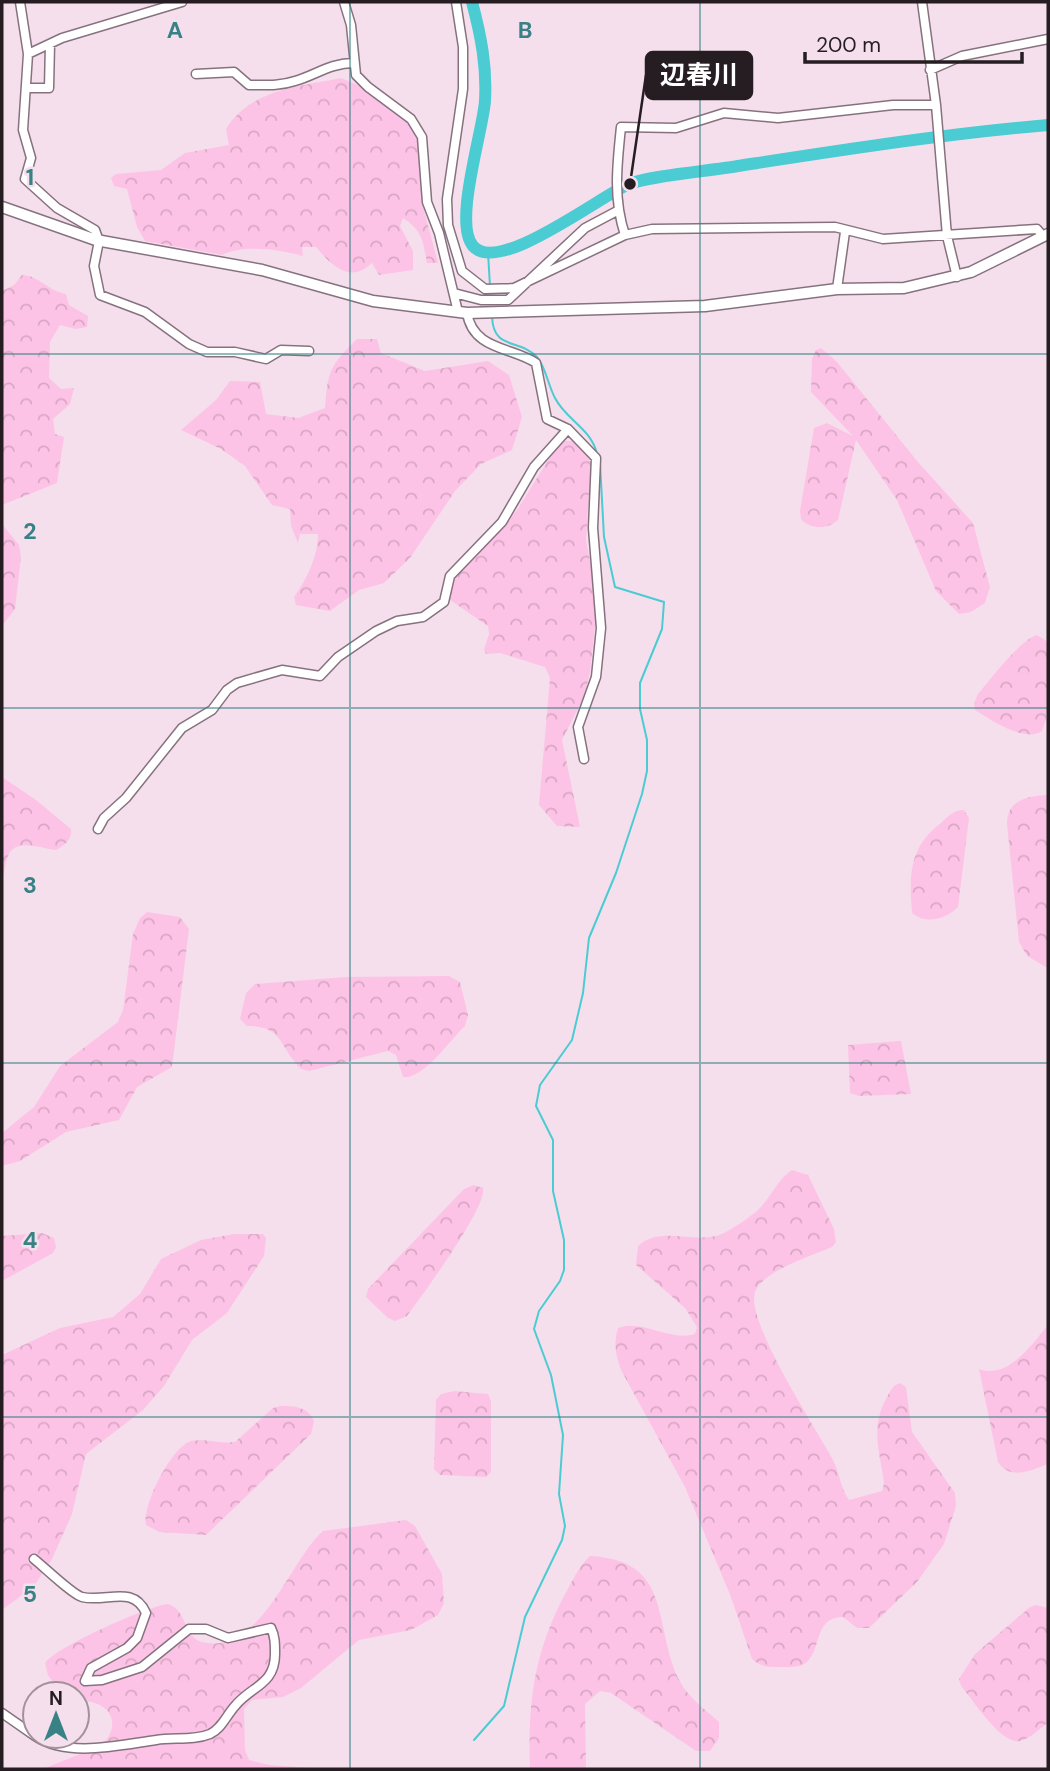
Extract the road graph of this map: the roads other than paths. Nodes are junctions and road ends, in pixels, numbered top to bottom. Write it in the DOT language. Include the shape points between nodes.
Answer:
graph roads {
  1 [pos="20,2"];
  2 [pos="182,2"];
  3 [pos="344,2"];
  4 [pos="456,2"];
  5 [pos="922,2"];
  6 [pos="1048,39"];
  7 [pos="50,44"];
  8 [pos="28,54"];
  9 [pos="354,63"];
  10 [pos="930,70"];
  11 [pos="196,74"];
  12 [pos="26,88"];
  13 [pos="936,105"];
  14 [pos="2,207"];
  15 [pos="617,209"];
  16 [pos="845,232"];
  17 [pos="625,235"];
  18 [pos="1046,235"];
  19 [pos="947,236"];
  20 [pos="99,241"];
  21 [pos="957,276"];
  22 [pos="526,283"];
  23 [pos="836,289"];
  24 [pos="454,293"];
  25 [pos="463,312"];
  26 [pos="309,351"];
  27 [pos="568,429"];
  28 [pos="584,759"];
  29 [pos="98,829"];
  30 [pos="34,1559"];
  31 [pos="85,1680"];
  32 [pos="91,1681"];
  33 [pos="2,1713"];
  34 [pos="21,1726"];
  35 [pos="91,1748"];
  1 -- 8 [label="street"];
  2 -- 7 [label="street"];
  3 -- 9 [label="street"];
  4 -- 22 [label="street" via="463,89 447,198 452,246 462,271 485,289 498,291"];
  5 -- 10 [label="street"];
  6 -- 10 [label="street" via="962,55"];
  7 -- 8 [label="street"];
  7 -- 12 [label="street" via="49,88"];
  8 -- 12 [label="street"];
  9 -- 11 [label="street" via="323,67 279,85 249,85 234,72"];
  9 -- 24 [label="street" via="356,75 368,87 418,126 425,152 426,202"];
  10 -- 13 [label="street"];
  12 -- 20 [label="street" via="23,130 31,158 25,179 57,208 95,230"];
  13 -- 15 [label="street" via="893,105 778,118 724,113 676,128 621,127"];
  13 -- 19 [label="street"];
  14 -- 20 [label="street"];
  15 -- 17 [label="street"];
  15 -- 22 [label="street" via="585,228"];
  16 -- 17 [label="street" via="835,227 777,226 652,229"];
  16 -- 19 [label="street" via="883,239"];
  16 -- 23 [label="street"];
  17 -- 22 [label="street"];
  18 -- 19 [label="street" via="1037,229"];
  18 -- 21 [label="street"];
  19 -- 21 [label="street"];
  20 -- 25 [label="street" via="249,268 373,301"];
  20 -- 26 [label="street" via="94,266 100,295 145,312 189,344 207,352 266,359 281,350"];
  21 -- 23 [label="street" via="904,288"];
  22 -- 24 [label="street" via="508,300 498,302"];
  23 -- 25 [label="street" via="739,304"];
  24 -- 25 [label="street"];
  25 -- 27 [label="street" via="497,350 525,355 536,363 547,419"];
  27 -- 28 [label="street" via="596,458 593,528 601,628 596,677 578,727"];
  27 -- 29 [label="street" via="534,467 502,522 450,576 444,602 423,617 397,621 376,631 338,657 320,676 282,670 237,683 212,710 182,728"];
  30 -- 31 [label="street" via="76,1595 131,1596 146,1613 137,1638 91,1668"];
  32 -- 35 [label="street" via="142,1667 188,1629 206,1629 228,1638 271,1628 275,1636 273,1672 210,1734"];
  33 -- 34 [label="street"];
}
